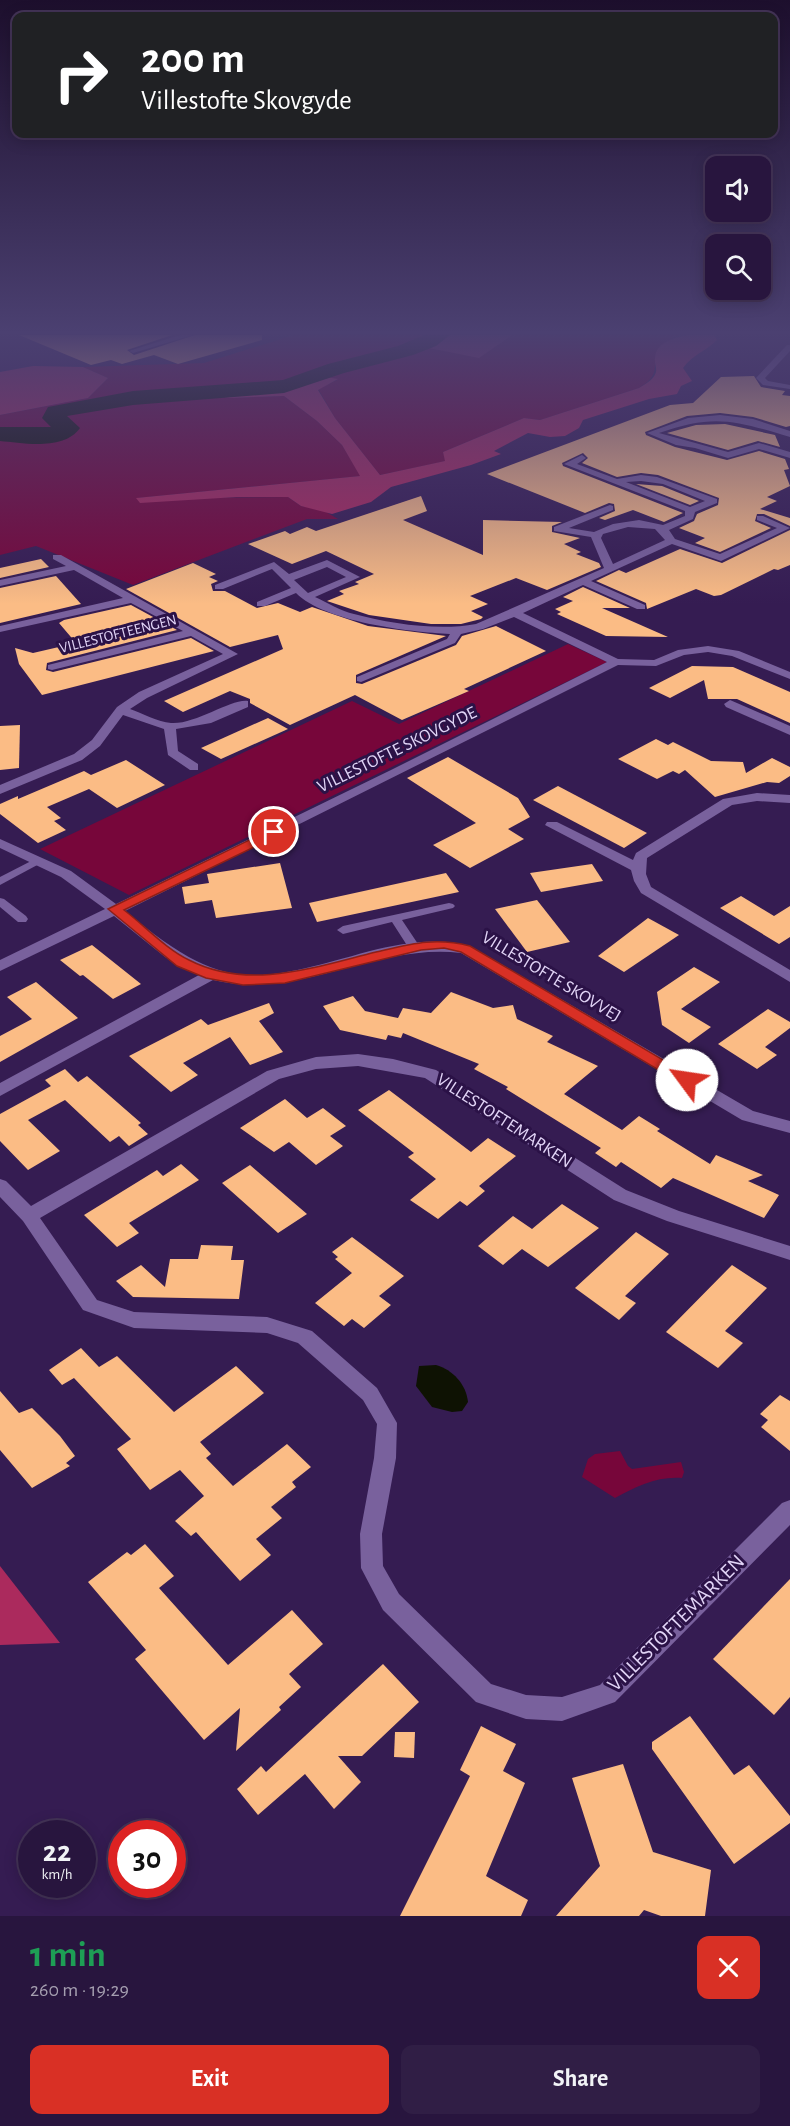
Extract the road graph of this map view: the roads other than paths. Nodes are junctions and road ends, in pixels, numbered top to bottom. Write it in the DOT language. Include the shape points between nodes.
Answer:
graph roads {
  1 [pos="673,424"];
  2 [pos="764,424"];
  3 [pos="790,434"];
  4 [pos="790,439"];
  5 [pos="769,448"];
  6 [pos="790,455"];
  7 [pos="582,458"];
  8 [pos="617,482"];
  9 [pos="610,508"];
  10 [pos="690,510"];
  11 [pos="760,518"];
  12 [pos="661,530"];
  13 [pos="596,535"];
  14 [pos="671,541"];
  15 [pos="57,557"];
  16 [pos="75,567"];
  17 [pos="610,569"];
  18 [pos="289,578"];
  19 [pos="584,582"];
  20 [pos="0,583"];
  21 [pos="219,587"];
  22 [pos="302,593"];
  23 [pos="133,599"];
  24 [pos="261,604"];
  25 [pos="641,607"];
  26 [pos="514,613"];
  27 [pos="0,629"];
  28 [pos="457,631"];
  29 [pos="193,632"];
  30 [pos="616,662"];
  31 [pos="52,667"];
  32 [pos="790,676"];
  33 [pos="361,679"];
  34 [pos="244,704"];
  35 [pos="730,704"];
  36 [pos="121,710"];
  37 [pos="170,726"];
  38 [pos="790,731"];
  39 [pos="194,767"];
  40 [pos="0,790"];
  41 [pos="790,799"];
  42 [pos="552,825"];
  43 [pos="0,843"];
  44 [pos="37,861"];
  45 [pos="637,867"];
  46 [pos="0,882"];
  47 [pos="0,901"];
  48 [pos="449,906"];
  49 [pos="115,909"];
  50 [pos="395,918"];
  51 [pos="22,919"];
  52 [pos="343,930"];
  53 [pos="414,947"];
  54 [pos="0,966"];
  55 [pos="211,975"];
  56 [pos="790,977"];
  57 [pos="0,1090"];
  58 [pos="790,1127"];
  59 [pos="0,1186"];
  60 [pos="29,1215"];
  61 [pos="789,1249"];
  62 [pos="790,1510"];
  1 -- 5 [label="street" via="651,433 728,455 759,446"];
  2 -- 3 [label="street"];
  4 -- 5 [label="street"];
  5 -- 6 [label="street"];
  7 -- 8 [label="street" via="569,464"];
  8 -- 10 [label="street"];
  8 -- 10 [label="street" via="631,476 646,476 714,501"];
  9 -- 13 [label="street" via="557,529"];
  10 -- 12 [label="street" via="690,517"];
  11 -- 14 [label="street" via="785,528 721,558"];
  12 -- 13 [label="street" via="630,522"];
  12 -- 14 [label="street"];
  13 -- 17 [label="street"];
  14 -- 17 [label="street"];
  15 -- 16 [label="street, VILLESTOFTEENGEN"];
  16 -- 20 [label="street"];
  16 -- 23 [label="street, VILLESTOFTEENGEN"];
  17 -- 19 [label="street"];
  18 -- 21 [label="street" via="274,565"];
  18 -- 22 [label="street"];
  18 -- 22 [label="street" via="327,563 355,577"];
  19 -- 25 [label="street"];
  19 -- 26 [label="street"];
  22 -- 24 [label="street"];
  22 -- 28 [label="street" via="329,609 377,623"];
  23 -- 27 [label="street, VILLESTOFTEENGEN"];
  23 -- 29 [label="street, VILLESTOFTEENGEN"];
  26 -- 28 [label="street"];
  26 -- 30 [label="street"];
  28 -- 33 [label="street" via="451,641"];
  29 -- 31 [label="street, VILLESTOFTEENGEN"];
  29 -- 36 [label="street, VILLESTOFTEENGEN" via="232,654 143,694"];
  30 -- 32 [label="street" via="656,663 682,652 708,649 735,653"];
  30 -- 49 [label="street, VILLESTOFTE SKOVGYDE"];
  34 -- 37 [label="street" via="207,720"];
  35 -- 38 [label="street"];
  36 -- 37 [label="street"];
  36 -- 40 [label="street, VILLESTOFTEENGEN" via="96,744 78,757"];
  37 -- 39 [label="street" via="172,752"];
  41 -- 45 [label="street" via="757,797 728,802 641,856"];
  42 -- 45 [label="street"];
  43 -- 44 [label="street, VILLESTOFTE SKOVVEJ"];
  44 -- 46 [label="lane"];
  44 -- 49 [label="street, VILLESTOFTE SKOVVEJ" via="66,874"];
  45 -- 56 [label="street" via="646,890"];
  47 -- 51 [label="lane"];
  48 -- 50 [label="lane"];
  49 -- 54 [label="street, VILLESTOFTE SKOVGYDE"];
  49 -- 55 [label="street, VILLESTOFTE SKOVVEJ" via="182,963"];
  50 -- 52 [label="lane"];
  50 -- 53 [label="lane"];
  53 -- 55 [label="street, VILLESTOFTE SKOVVEJ" via="285,978 243,981"];
  53 -- 58 [label="street, VILLESTOFTE SKOVVEJ" via="444,944 465,949 748,1116"];
  55 -- 57 [label="street"];
  59 -- 60 [label="street, VILLESTOFTEMARKEN"];
  60 -- 61 [label="street, VILLESTOFTEMARKEN" via="273,1075 316,1063 358,1060 430,1074 620,1195 673,1216"];
  60 -- 62 [label="street, VILLESTOFTEMARKEN" via="90,1305 134,1320 267,1325 305,1337 370,1394 387,1423 385,1458 371,1534 372,1568 391,1602 484,1694 526,1707 562,1709 606,1694"];
}
